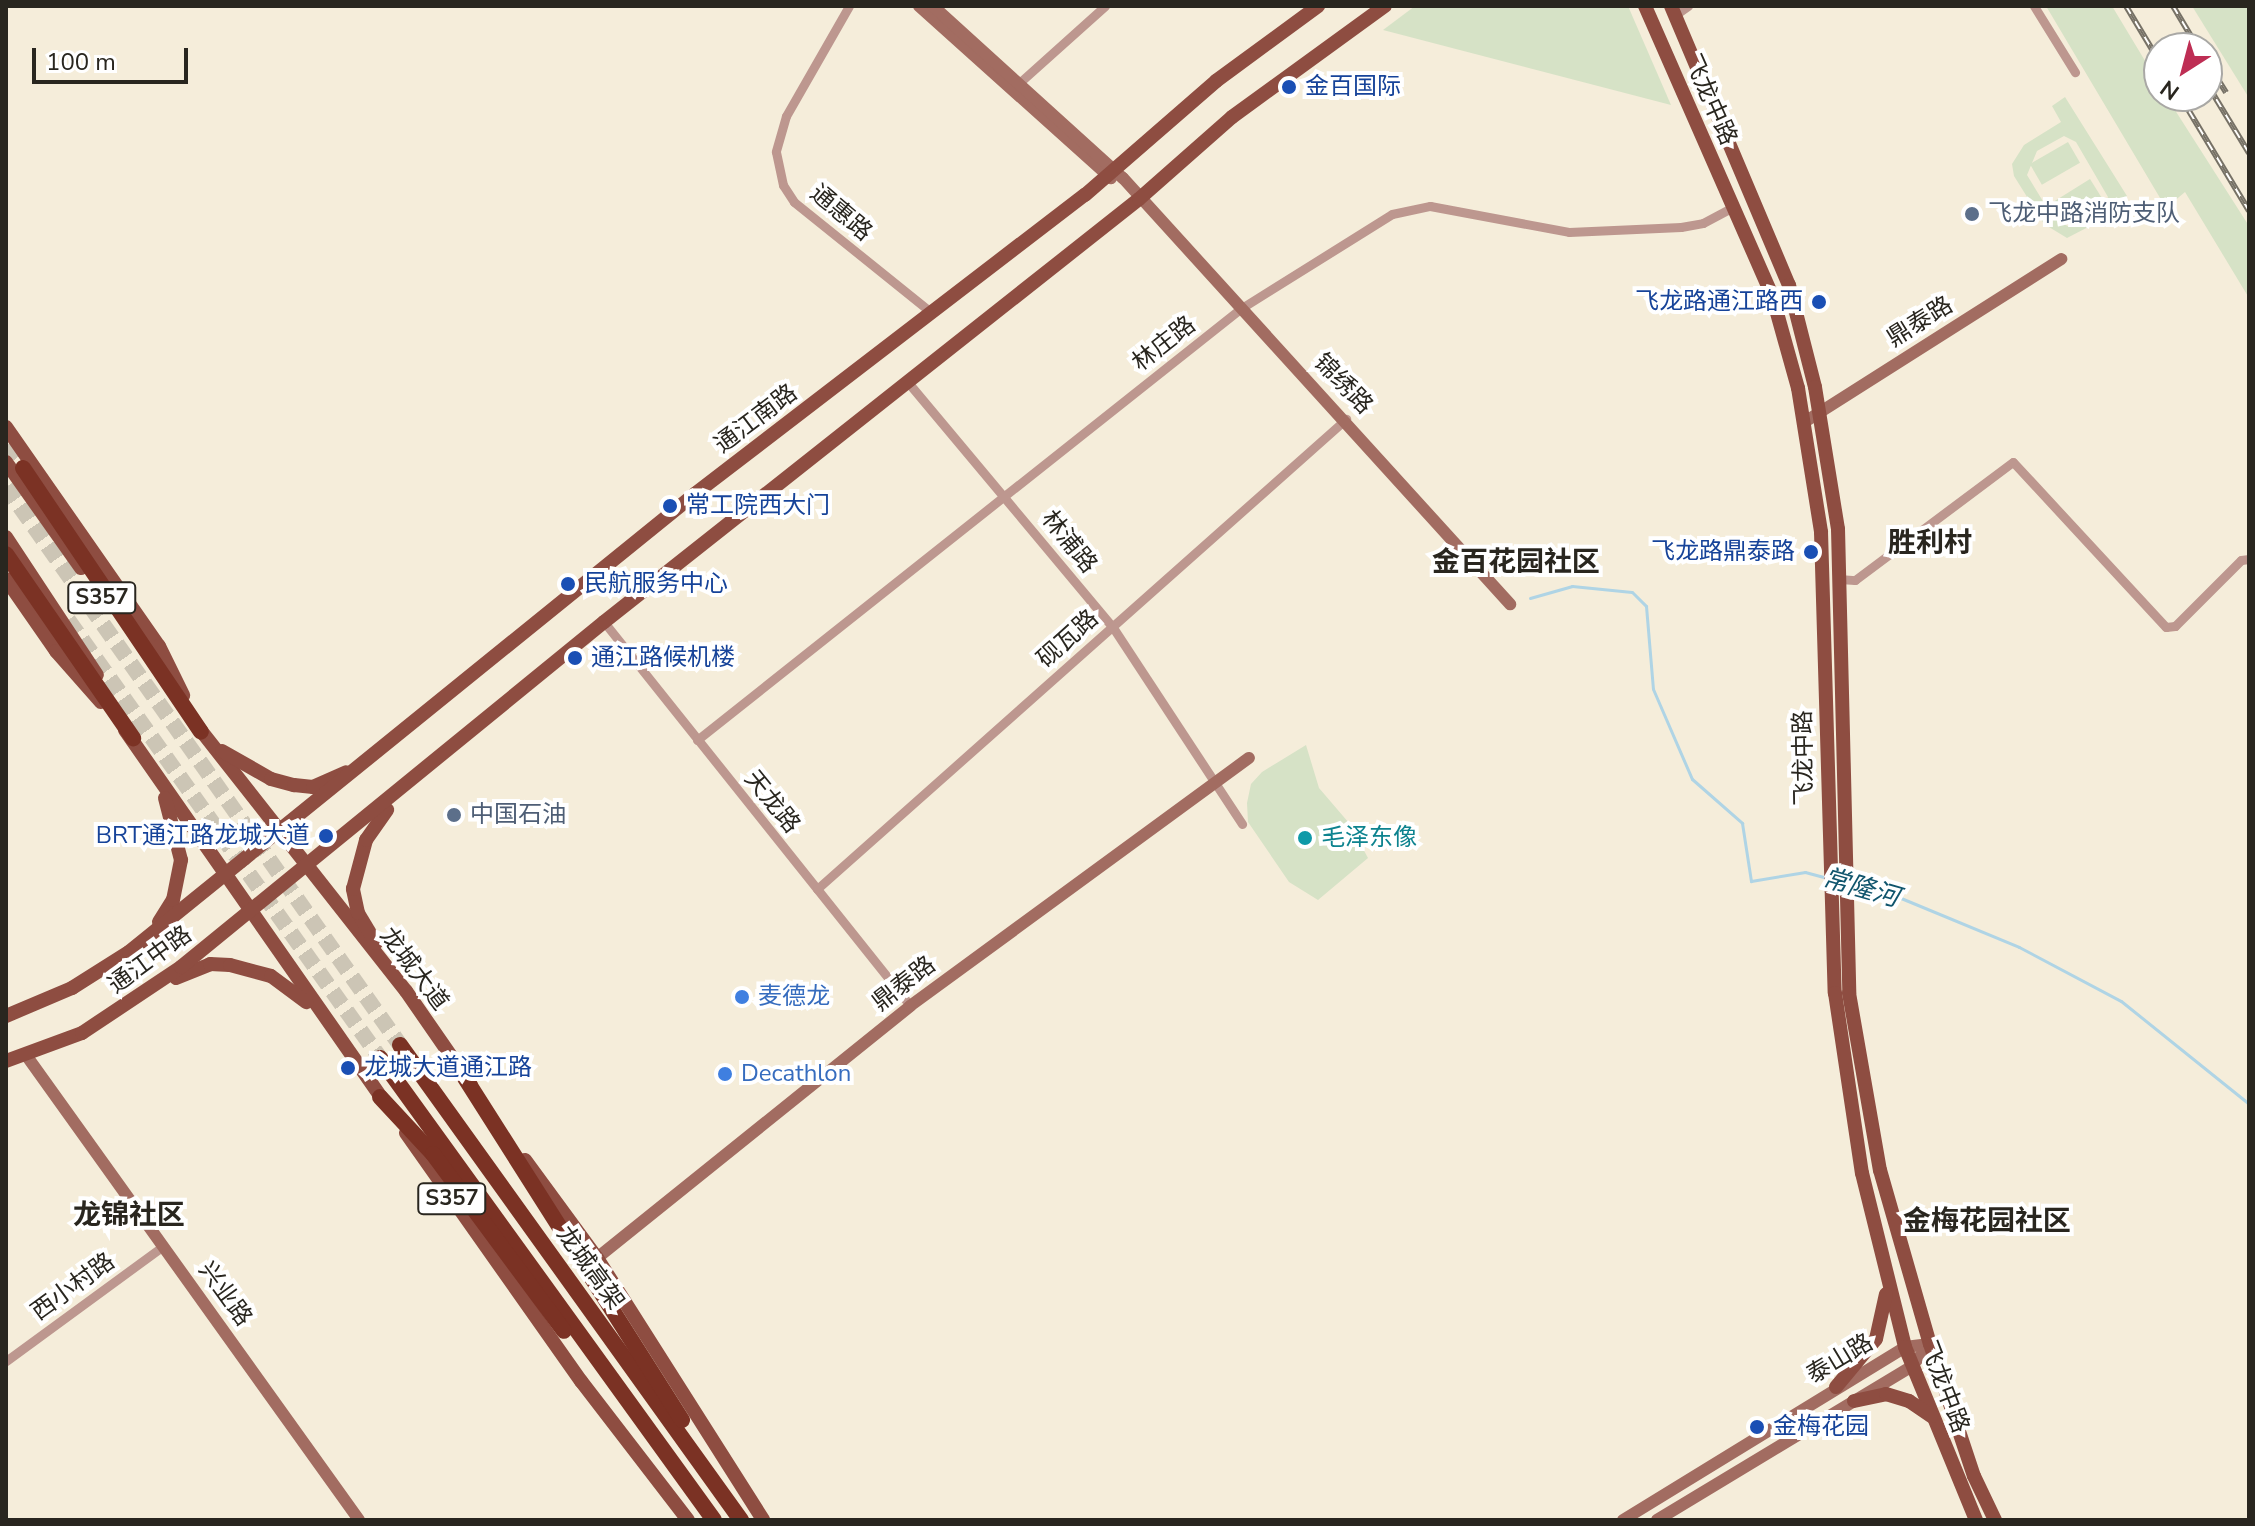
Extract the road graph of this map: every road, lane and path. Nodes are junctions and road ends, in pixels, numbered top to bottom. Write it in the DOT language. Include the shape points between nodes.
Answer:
graph roads {
  1 [pos="849,6"];
  2 [pos="919,6"];
  3 [pos="933,6"];
  4 [pos="1105,6"];
  5 [pos="1318,6"];
  6 [pos="1385,6"];
  7 [pos="1645,6"];
  8 [pos="1688,6"];
  9 [pos="2034,6"];
  10 [pos="1673,11"];
  11 [pos="2075,72"];
  12 [pos="1018,84"];
  13 [pos="1111,172"];
  14 [pos="1139,199"];
  15 [pos="1733,207"];
  16 [pos="2061,259"];
  17 [pos="1240,309"];
  18 [pos="932,313"];
  19 [pos="906,380"];
  20 [pos="1820,412"];
  21 [pos="1346,419"];
  22 [pos="1803,423"];
  23 [pos="6,427"];
  24 [pos="6,462"];
  25 [pos="23,468"];
  26 [pos="1005,495"];
  27 [pos="6,537"];
  28 [pos="6,554"];
  29 [pos="2249,559"];
  30 [pos="6,579"];
  31 [pos="1839,579"];
  32 [pos="1510,604"];
  33 [pos="604,622"];
  34 [pos="1112,626"];
  35 [pos="201,732"];
  36 [pos="133,738"];
  37 [pos="697,740"];
  38 [pos="212,745"];
  39 [pos="383,747"];
  40 [pos="1249,758"];
  41 [pos="416,776"];
  42 [pos="1214,779"];
  43 [pos="159,783"];
  44 [pos="1242,824"];
  45 [pos="278,834"];
  46 [pos="305,869"];
  47 [pos="225,872"];
  48 [pos="1836,880"];
  49 [pos="817,889"];
  50 [pos="248,911"];
  51 [pos="145,939"];
  52 [pos="406,991"];
  53 [pos="133,1001"];
  54 [pos="910,1006"];
  55 [pos="321,1015"];
  56 [pos="6,1016"];
  57 [pos="400,1045"];
  58 [pos="26,1055"];
  59 [pos="380,1058"];
  60 [pos="6,1061"];
  61 [pos="465,1078"];
  62 [pos="380,1097"];
  63 [pos="163,1246"];
  64 [pos="597,1258"];
  65 [pos="1886,1269"];
  66 [pos="1930,1344"];
  67 [pos="1905,1347"];
  68 [pos="6,1361"];
  69 [pos="1912,1366"];
  70 [pos="1836,1387"];
  71 [pos="1854,1401"];
  72 [pos="1932,1417"];
  73 [pos="359,1520"];
  74 [pos="688,1520"];
  75 [pos="712,1520"];
  76 [pos="742,1520"];
  77 [pos="763,1520"];
  78 [pos="1623,1520"];
  79 [pos="1657,1520"];
  80 [pos="1976,1520"];
  81 [pos="1995,1520"];
  1 -- 18 [label="street, 通惠路" via="786,116 776,152 783,185 794,202"];
  2 -- 13 [label="street, 锦绣路"];
  3 -- 12 [label="street, 锦绣路"];
  4 -- 12 [label="street"];
  5 -- 13 [label="main road, 通江南路" via="1216,81"];
  6 -- 14 [label="main road" via="1232,117"];
  7 -- 15 [label="main road, 飞龙中路"];
  8 -- 10 [label="street"];
  9 -- 11 [label="street"];
  10 -- 20 [label="main road, 飞龙中路" via="1789,285"];
  12 -- 13 [label="street, 锦绣路"];
  13 -- 14 [label="street, 锦绣路"];
  13 -- 18 [label="main road, 通江南路"];
  14 -- 17 [label="street, 锦绣路"];
  14 -- 19 [label="main road"];
  15 -- 17 [label="street, 林庄路" via="1703,223 1681,227 1569,232 1411,206"];
  15 -- 22 [label="main road, 飞龙中路" via="1772,295"];
  16 -- 20 [label="street, 鼎泰路"];
  17 -- 21 [label="street, 锦绣路"];
  17 -- 26 [label="street, 林庄路"];
  18 -- 39 [label="main road, 通江南路" via="696,493"];
  19 -- 26 [label="street, 林浦路"];
  19 -- 33 [label="main road"];
  20 -- 22 [label="street, 鼎泰路"];
  20 -- 31 [label="main road, 飞龙中路" via="1838,529"];
  21 -- 32 [label="street, 锦绣路"];
  21 -- 34 [label="street, 砚瓦路"];
  22 -- 48 [label="main road, 飞龙中路" via="1821,532"];
  23 -- 35 [label="main road" via="159,646"];
  24 -- 35 [label="main road, 龙城大道 / S357"];
  25 -- 35 [label="highway"];
  26 -- 34 [label="street, 林浦路"];
  26 -- 37 [label="street, 林庄路"];
  27 -- 36 [label="main road, S357" via="76,637"];
  28 -- 36 [label="highway"];
  29 -- 31 [label="street" via="2241,560 2175,626 2166,627 2013,462 1855,580"];
  30 -- 36 [label="main road" via="56,651"];
  31 -- 48 [label="main road, 飞龙中路"];
  33 -- 37 [label="street, 天龙路"];
  33 -- 41 [label="main road"];
  34 -- 42 [label="street, 林浦路"];
  34 -- 49 [label="street, 砚瓦路"];
  35 -- 38 [label="main road, 龙城大道 / S357"];
  36 -- 43 [label="main road, S357"];
  37 -- 49 [label="street, 天龙路"];
  38 -- 39 [label="main road" via="271,779 313,787"];
  38 -- 45 [label="main road, 龙城大道 / S357"];
  39 -- 45 [label="main road, 通江南路"];
  40 -- 42 [label="street, 鼎泰路"];
  41 -- 46 [label="main road"];
  41 -- 52 [label="main road" via="366,840 353,889 358,913"];
  42 -- 44 [label="street, 林浦路"];
  42 -- 54 [label="street, 鼎泰路"];
  43 -- 47 [label="main road, S357"];
  43 -- 51 [label="main road" via="181,843 181,860 173,900"];
  45 -- 46 [label="main road, 龙城大道 / S357"];
  45 -- 47 [label="main road, 通江南路"];
  46 -- 50 [label="main road, 通江中路"];
  46 -- 52 [label="main road, 龙城大道 / S357"];
  47 -- 50 [label="main road, S357"];
  47 -- 51 [label="main road, 通江中路"];
  48 -- 65 [label="main road, 飞龙中路" via="1835,993 1862,1173"];
  48 -- 66 [label="main road, 飞龙中路" via="1849,993 1880,1170"];
  49 -- 54 [label="street, 天龙路"];
  50 -- 53 [label="main road, 通江中路"];
  50 -- 55 [label="main road, S357"];
  51 -- 56 [label="main road, 通江中路" via="72,988"];
  52 -- 61 [label="main road, 龙城大道 / S357"];
  53 -- 55 [label="main road" via="210,964 271,976"];
  53 -- 58 [label="main road, 通江中路" via="82,1033"];
  54 -- 64 [label="street, 鼎泰路"];
  55 -- 62 [label="main road, S357"];
  57 -- 76 [label="highway, 龙城高架"];
  58 -- 60 [label="main road, 通江中路"];
  58 -- 63 [label="street, 兴业路"];
  59 -- 75 [label="highway, 龙城高架"];
  61 -- 64 [label="main road, 龙城大道 / S357"];
  61 -- 76 [label="highway"];
  62 -- 74 [label="main road, S357" via="581,1381"];
  62 -- 75 [label="highway" via="433,1154 604,1385"];
  63 -- 68 [label="street, 西小村路"];
  63 -- 73 [label="street, 兴业路"];
  64 -- 77 [label="main road, 龙城大道 / S357"];
  65 -- 67 [label="main road, 飞龙中路"];
  65 -- 70 [label="main road" via="1886,1308 1876,1339"];
  66 -- 67 [label="street, 泰山路"];
  66 -- 69 [label="street, 泰山路"];
  66 -- 81 [label="main road, 飞龙中路" via="1974,1476"];
  67 -- 69 [label="main road, 飞龙中路"];
  67 -- 70 [label="street, 泰山路"];
  69 -- 71 [label="street, 泰山路"];
  69 -- 72 [label="main road, 飞龙中路"];
  70 -- 78 [label="street, 泰山路"];
  71 -- 72 [label="main road" via="1886,1394 1909,1401"];
  71 -- 79 [label="street, 泰山路"];
  72 -- 80 [label="main road, 飞龙中路"];
}
